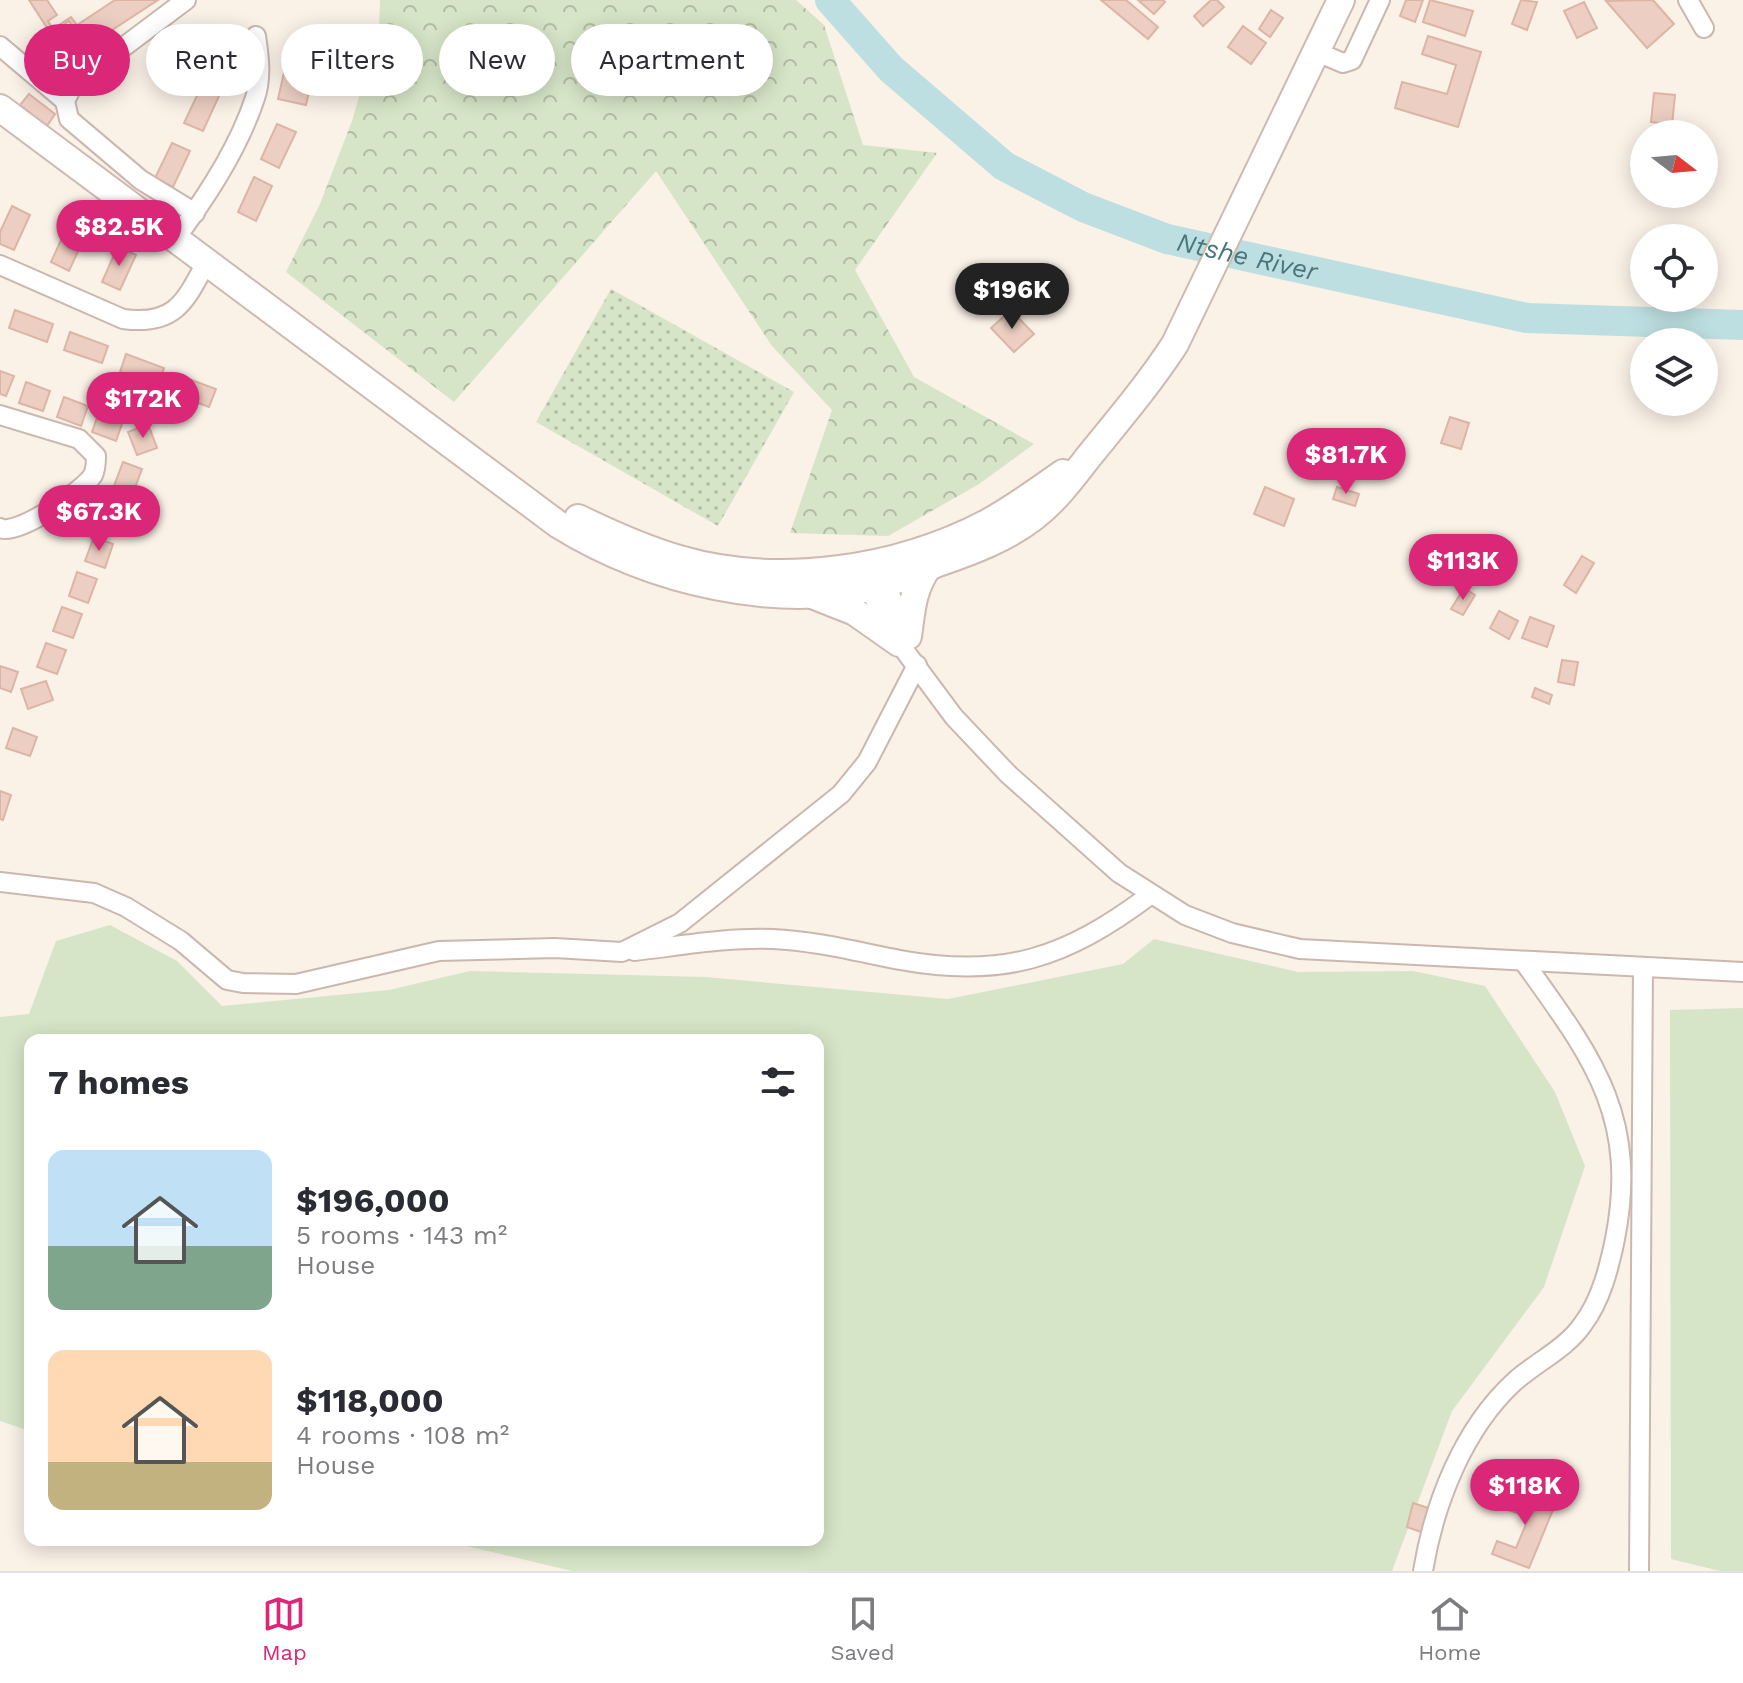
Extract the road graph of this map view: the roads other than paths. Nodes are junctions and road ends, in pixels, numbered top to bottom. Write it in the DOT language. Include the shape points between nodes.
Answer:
graph roads {
  1 [pos="186,0"];
  2 [pos="1341,0"];
  3 [pos="1380,0"];
  4 [pos="1688,0"];
  5 [pos="1704,28"];
  6 [pos="0,46"];
  7 [pos="1317,52"];
  8 [pos="256,96"];
  9 [pos="65,101"];
  10 [pos="0,108"];
  11 [pos="195,213"];
  12 [pos="175,239"];
  13 [pos="207,261"];
  14 [pos="0,265"];
  15 [pos="0,415"];
  16 [pos="1090,455"];
  17 [pos="499,480"];
  18 [pos="0,528"];
  19 [pos="928,567"];
  20 [pos="872,574"];
  21 [pos="808,593"];
  22 [pos="909,651"];
  23 [pos="0,882"];
  24 [pos="1150,895"];
  25 [pos="622,952"];
  26 [pos="1524,962"];
  27 [pos="1643,968"];
  28 [pos="1743,972"];
  29 [pos="1423,1571"];
  30 [pos="1639,1571"];
  1 -- 9 [label="street" via="73,85"];
  2 -- 7 [label="street"];
  3 -- 7 [label="street" via="1352,60 1343,63"];
  4 -- 5 [label="street"];
  6 -- 9 [label="street"];
  7 -- 16 [label="street" via="1193,311 1143,394"];
  8 -- 11 [label="street"];
  9 -- 11 [label="street" via="69,119 91,139 141,180"];
  10 -- 12 [label="street"];
  11 -- 12 [label="street"];
  12 -- 13 [label="street"];
  13 -- 14 [label="street" via="177,310 145,322 123,319"];
  13 -- 17 [label="street"];
  15 -- 18 [label="street" via="79,439 96,456 94,474 75,491 13,530"];
  16 -- 19 [label="street" via="1073,481 1024,524"];
  16 -- 20 [label="street" via="989,522"];
  17 -- 20 [label="street" via="606,532 680,560 768,572"];
  17 -- 21 [label="street" via="589,543 651,571 738,588"];
  19 -- 20 [label="street"];
  19 -- 22 [label="street" via="910,603"];
  20 -- 21 [label="street"];
  20 -- 22 [label="street"];
  21 -- 22 [label="street" via="855,612"];
  22 -- 24 [label="street" via="954,717 1008,774"];
  22 -- 25 [label="street" via="867,762 841,794 680,923"];
  23 -- 25 [label="street" via="94,893 181,941 227,980 243,983 296,984 439,951"];
  24 -- 25 [label="street" via="1061,949 1023,963 985,968 772,939"];
  24 -- 26 [label="street" via="1232,933 1300,949"];
  26 -- 27 [label="street"];
  26 -- 29 [label="street" via="1579,1037 1602,1079 1615,1118 1621,1210 1611,1259 1582,1326 1514,1382 1476,1425 1441,1505"];
  27 -- 28 [label="street"];
  27 -- 30 [label="street"];
}
